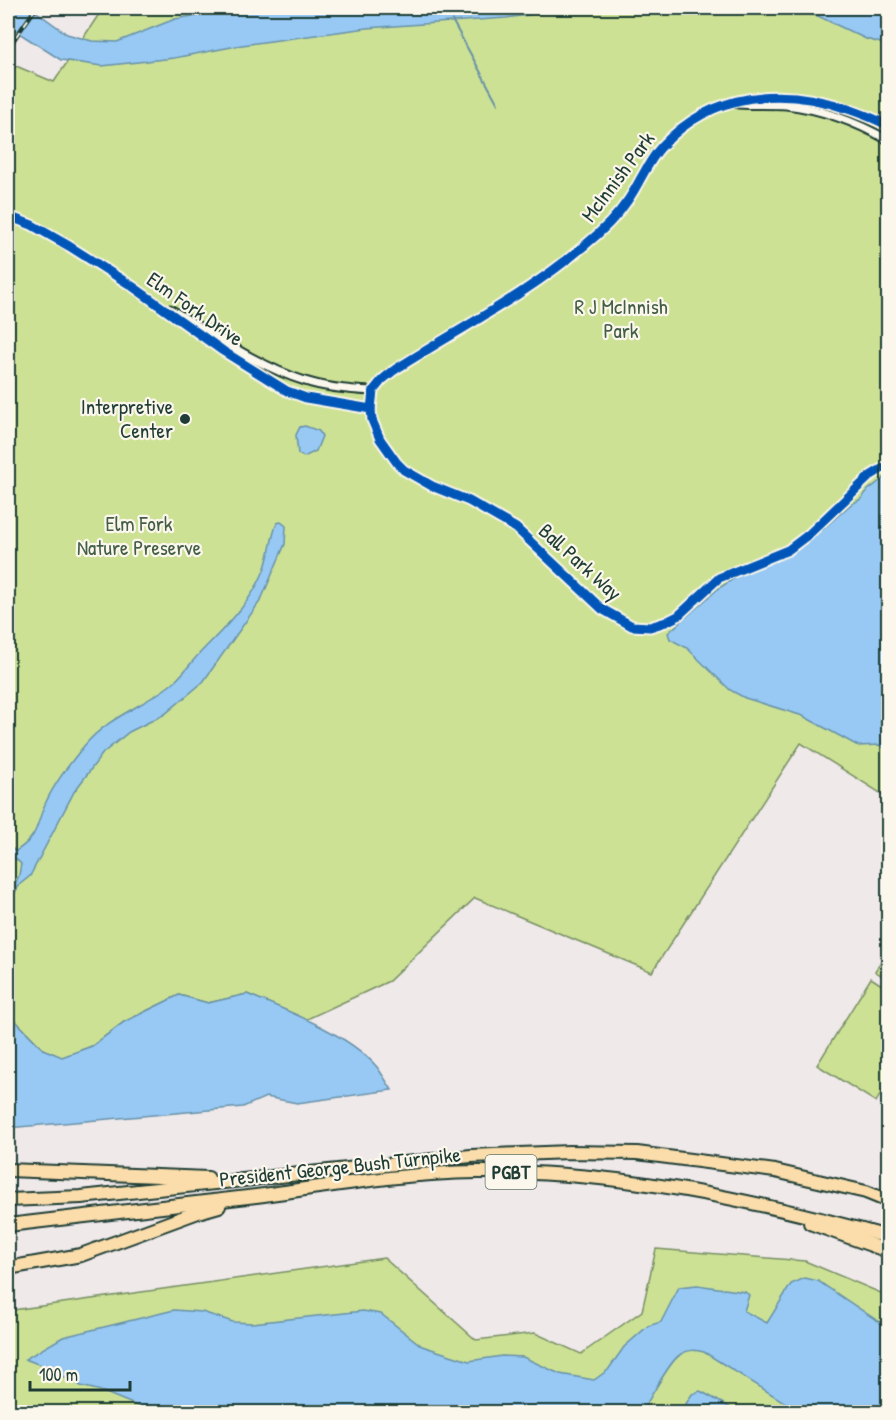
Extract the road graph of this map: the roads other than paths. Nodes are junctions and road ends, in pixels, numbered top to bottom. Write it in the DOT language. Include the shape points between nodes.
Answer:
graph roads {
  1 [pos="723,104"];
  2 [pos="888,126"];
  3 [pos="888,140"];
  4 [pos="8,216"];
  5 [pos="132,286"];
  6 [pos="373,391"];
  7 [pos="370,409"];
  8 [pos="888,465"];
  9 [pos="8,1170"];
  10 [pos="257,1180"];
  11 [pos="255,1196"];
  12 [pos="888,1199"];
  13 [pos="8,1200"];
  14 [pos="766,1208"];
  15 [pos="8,1225"];
  16 [pos="888,1237"];
  17 [pos="888,1251"];
  18 [pos="8,1268"];
  1 -- 2 [label="street, McInnish Park" via="768,96 796,96 824,101"];
  1 -- 3 [label="street, McInnish Park" via="785,105 812,110 845,118"];
  1 -- 6 [label="street, McInnish Park" via="660,147 615,216 566,261 396,370"];
  4 -- 5 [label="street, Elm Fork Drive" via="32,225"];
  5 -- 6 [label="street, Elm Fork Drive" via="285,374 342,389"];
  5 -- 7 [label="street, Elm Fork Drive" via="287,391"];
  6 -- 7 [label="street, Ball Park Way"];
  7 -- 8 [label="street, Ball Park Way" via="380,439 404,470 516,528 602,609 632,626 650,627 666,622 678,616 719,578 788,550 870,476"];
  9 -- 10 [label="highway"];
  10 -- 12 [label="highway, President George Bush Turnpike / PGBT" via="471,1155 637,1153 775,1171"];
  10 -- 13 [label="highway, President George Bush Turnpike / PGBT"];
  11 -- 14 [label="highway, President George Bush Turnpike / PGBT" via="378,1179 525,1172 670,1187"];
  11 -- 15 [label="highway, President George Bush Turnpike / PGBT"];
  11 -- 18 [label="highway" via="198,1212 81,1255"];
  14 -- 16 [label="highway, President George Bush Turnpike / PGBT"];
  14 -- 17 [label="highway"];
}
